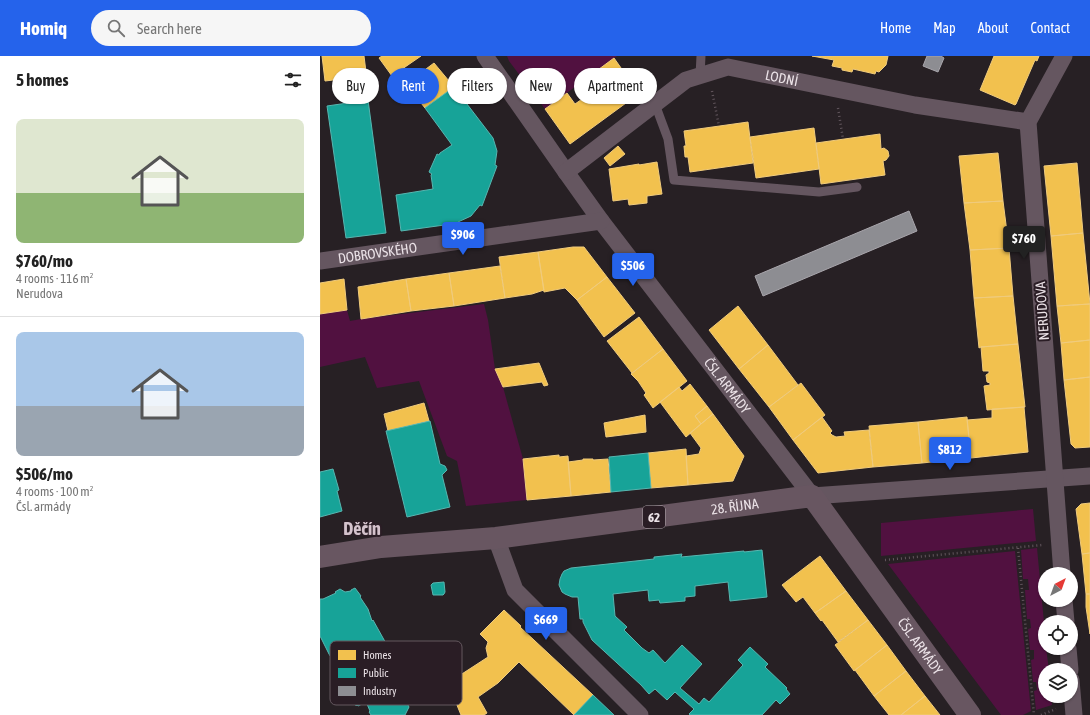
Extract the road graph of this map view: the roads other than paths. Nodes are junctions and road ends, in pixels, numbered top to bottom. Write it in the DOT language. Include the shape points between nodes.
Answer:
graph roads {
  1 [pos="485,56"];
  2 [pos="701,56"];
  3 [pos="1064,56"];
  4 [pos="705,74"];
  5 [pos="657,102"];
  6 [pos="655,104"];
  7 [pos="1028,122"];
  8 [pos="566,172"];
  9 [pos="857,187"];
  10 [pos="601,221"];
  11 [pos="320,261"];
  12 [pos="1090,476"];
  13 [pos="1054,478"];
  14 [pos="812,496"];
  15 [pos="496,538"];
  16 [pos="381,547"];
  17 [pos="320,557"];
  18 [pos="1062,567"];
  19 [pos="320,569"];
  20 [pos="1073,703"];
  21 [pos="640,715"];
  22 [pos="970,715"];
  23 [pos="1074,715"];
  1 -- 8 [label="street, ČSL. ARMÁDY"];
  2 -- 4 [label="lane"];
  3 -- 7 [label="street"];
  4 -- 5 [label="street, LODNÍ" via="686,80"];
  4 -- 7 [label="street, LODNÍ" via="728,67 915,106"];
  6 -- 8 [label="street, LODNÍ"];
  6 -- 9 [label="lane" via="668,139 674,180 819,192"];
  7 -- 13 [label="street, NERUDOVA"];
  8 -- 10 [label="street, ČSL. ARMÁDY"];
  10 -- 11 [label="street, DOBROVSKÉHO"];
  10 -- 14 [label="street, ČSL. ARMÁDY"];
  12 -- 13 [label="street, 28. ŘÍJNA"];
  13 -- 14 [label="street, 28. ŘÍJNA"];
  13 -- 18 [label="street, NERUDOVA"];
  14 -- 15 [label="main road, 28. ŘÍJNA / 62"];
  14 -- 22 [label="main road, ČSL. ARMÁDY"];
  15 -- 16 [label="main road, 28. ŘÍJNA / 62"];
  15 -- 21 [label="street" via="515,590"];
  16 -- 17 [label="main road, 28. ŘÍJNA / 62"];
  16 -- 19 [label="main road, 28. ŘÍJNA / 62"];
  20 -- 23 [label="street"];
}
